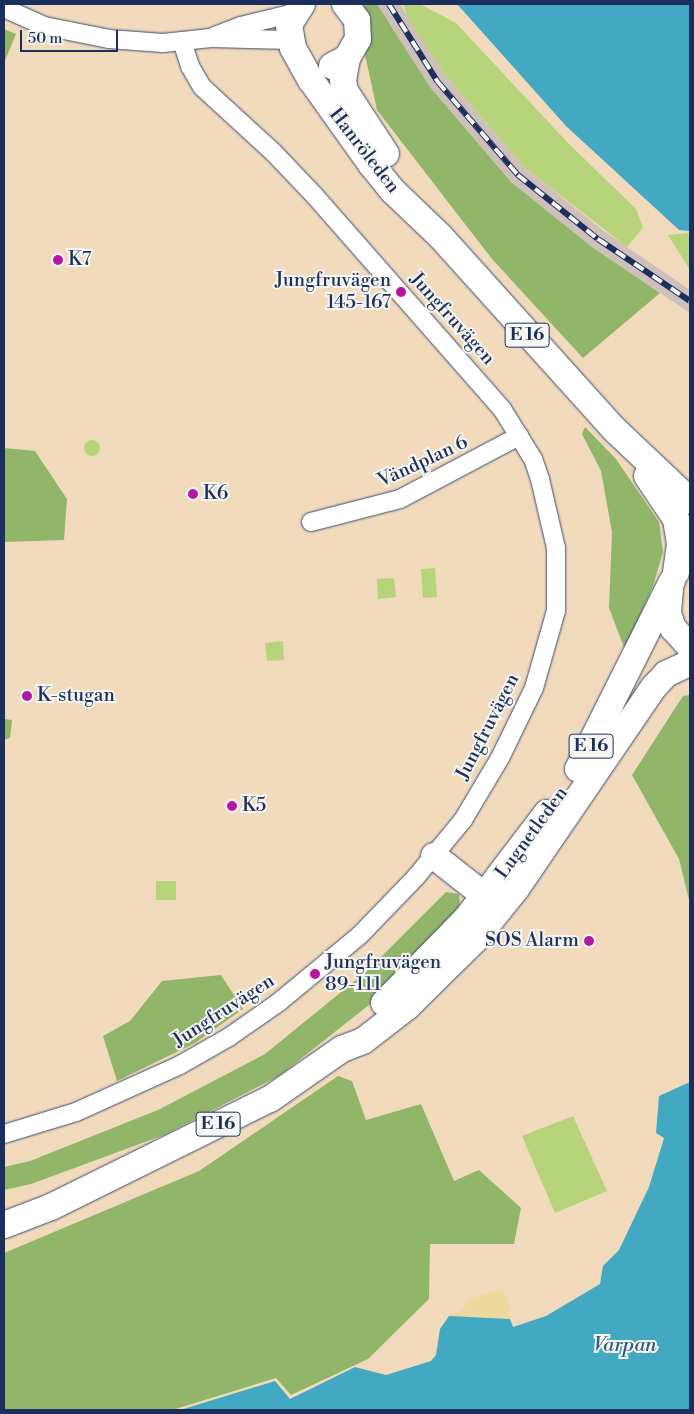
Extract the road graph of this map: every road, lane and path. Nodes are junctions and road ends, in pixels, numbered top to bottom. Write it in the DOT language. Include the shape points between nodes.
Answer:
graph roads {
  1 [pos="345,4"];
  2 [pos="300,6"];
  3 [pos="4,8"];
  4 [pos="210,38"];
  5 [pos="182,41"];
  6 [pos="294,48"];
  7 [pos="347,58"];
  8 [pos="441,237"];
  9 [pos="615,430"];
  10 [pos="519,436"];
  11 [pos="690,501"];
  12 [pos="312,522"];
  13 [pos="679,571"];
  14 [pos="690,647"];
  15 [pos="690,663"];
  16 [pos="434,856"];
  17 [pos="493,902"];
  18 [pos="4,1134"];
  19 [pos="88,1187"];
  20 [pos="4,1208"];
  21 [pos="4,1224"];
  1 -- 7 [label="highway, Hanröleden / E 16" via="354,14 359,29 356,45"];
  2 -- 4 [label="street"];
  2 -- 6 [label="highway" via="289,25"];
  3 -- 5 [label="street" via="44,26 77,34 158,43"];
  4 -- 5 [label="street"];
  4 -- 6 [label="street"];
  5 -- 10 [label="street, Jungfruvägen" via="190,66 202,87 314,195 488,392"];
  6 -- 7 [label="highway" via="312,65 324,67"];
  6 -- 8 [label="highway, Hanröleden / E 16" via="311,80 371,164 393,191"];
  7 -- 8 [label="highway, Hanröleden / E 16" via="343,80 348,97"];
  8 -- 9 [label="highway, Hanröleden / E 16"];
  9 -- 11 [label="highway, Hanröleden / E 16"];
  9 -- 13 [label="highway, Hanröleden / E 16" via="676,519 680,544"];
  10 -- 12 [label="street, Vändplan 6" via="400,499"];
  10 -- 16 [label="street, Jungfruvägen" via="535,466 548,509 556,548 556,611 546,652 521,718 463,820"];
  13 -- 14 [label="highway, E 16" via="668,613 674,628"];
  13 -- 17 [label="highway, Lugnetleden / E 16" via="582,762"];
  15 -- 17 [label="highway, Lugnetleden / E 16" via="666,674 654,687"];
  16 -- 17 [label="highway"];
  16 -- 18 [label="street, Jungfruvägen" via="337,957 229,1037 140,1086 76,1112"];
  17 -- 19 [label="highway, Lugnetleden / E 16" via="430,987 363,1041 342,1049 270,1098"];
  19 -- 20 [label="highway, Lugnetleden / E 16"];
  19 -- 21 [label="highway, Lugnetleden / E 16" via="50,1207"];
}
